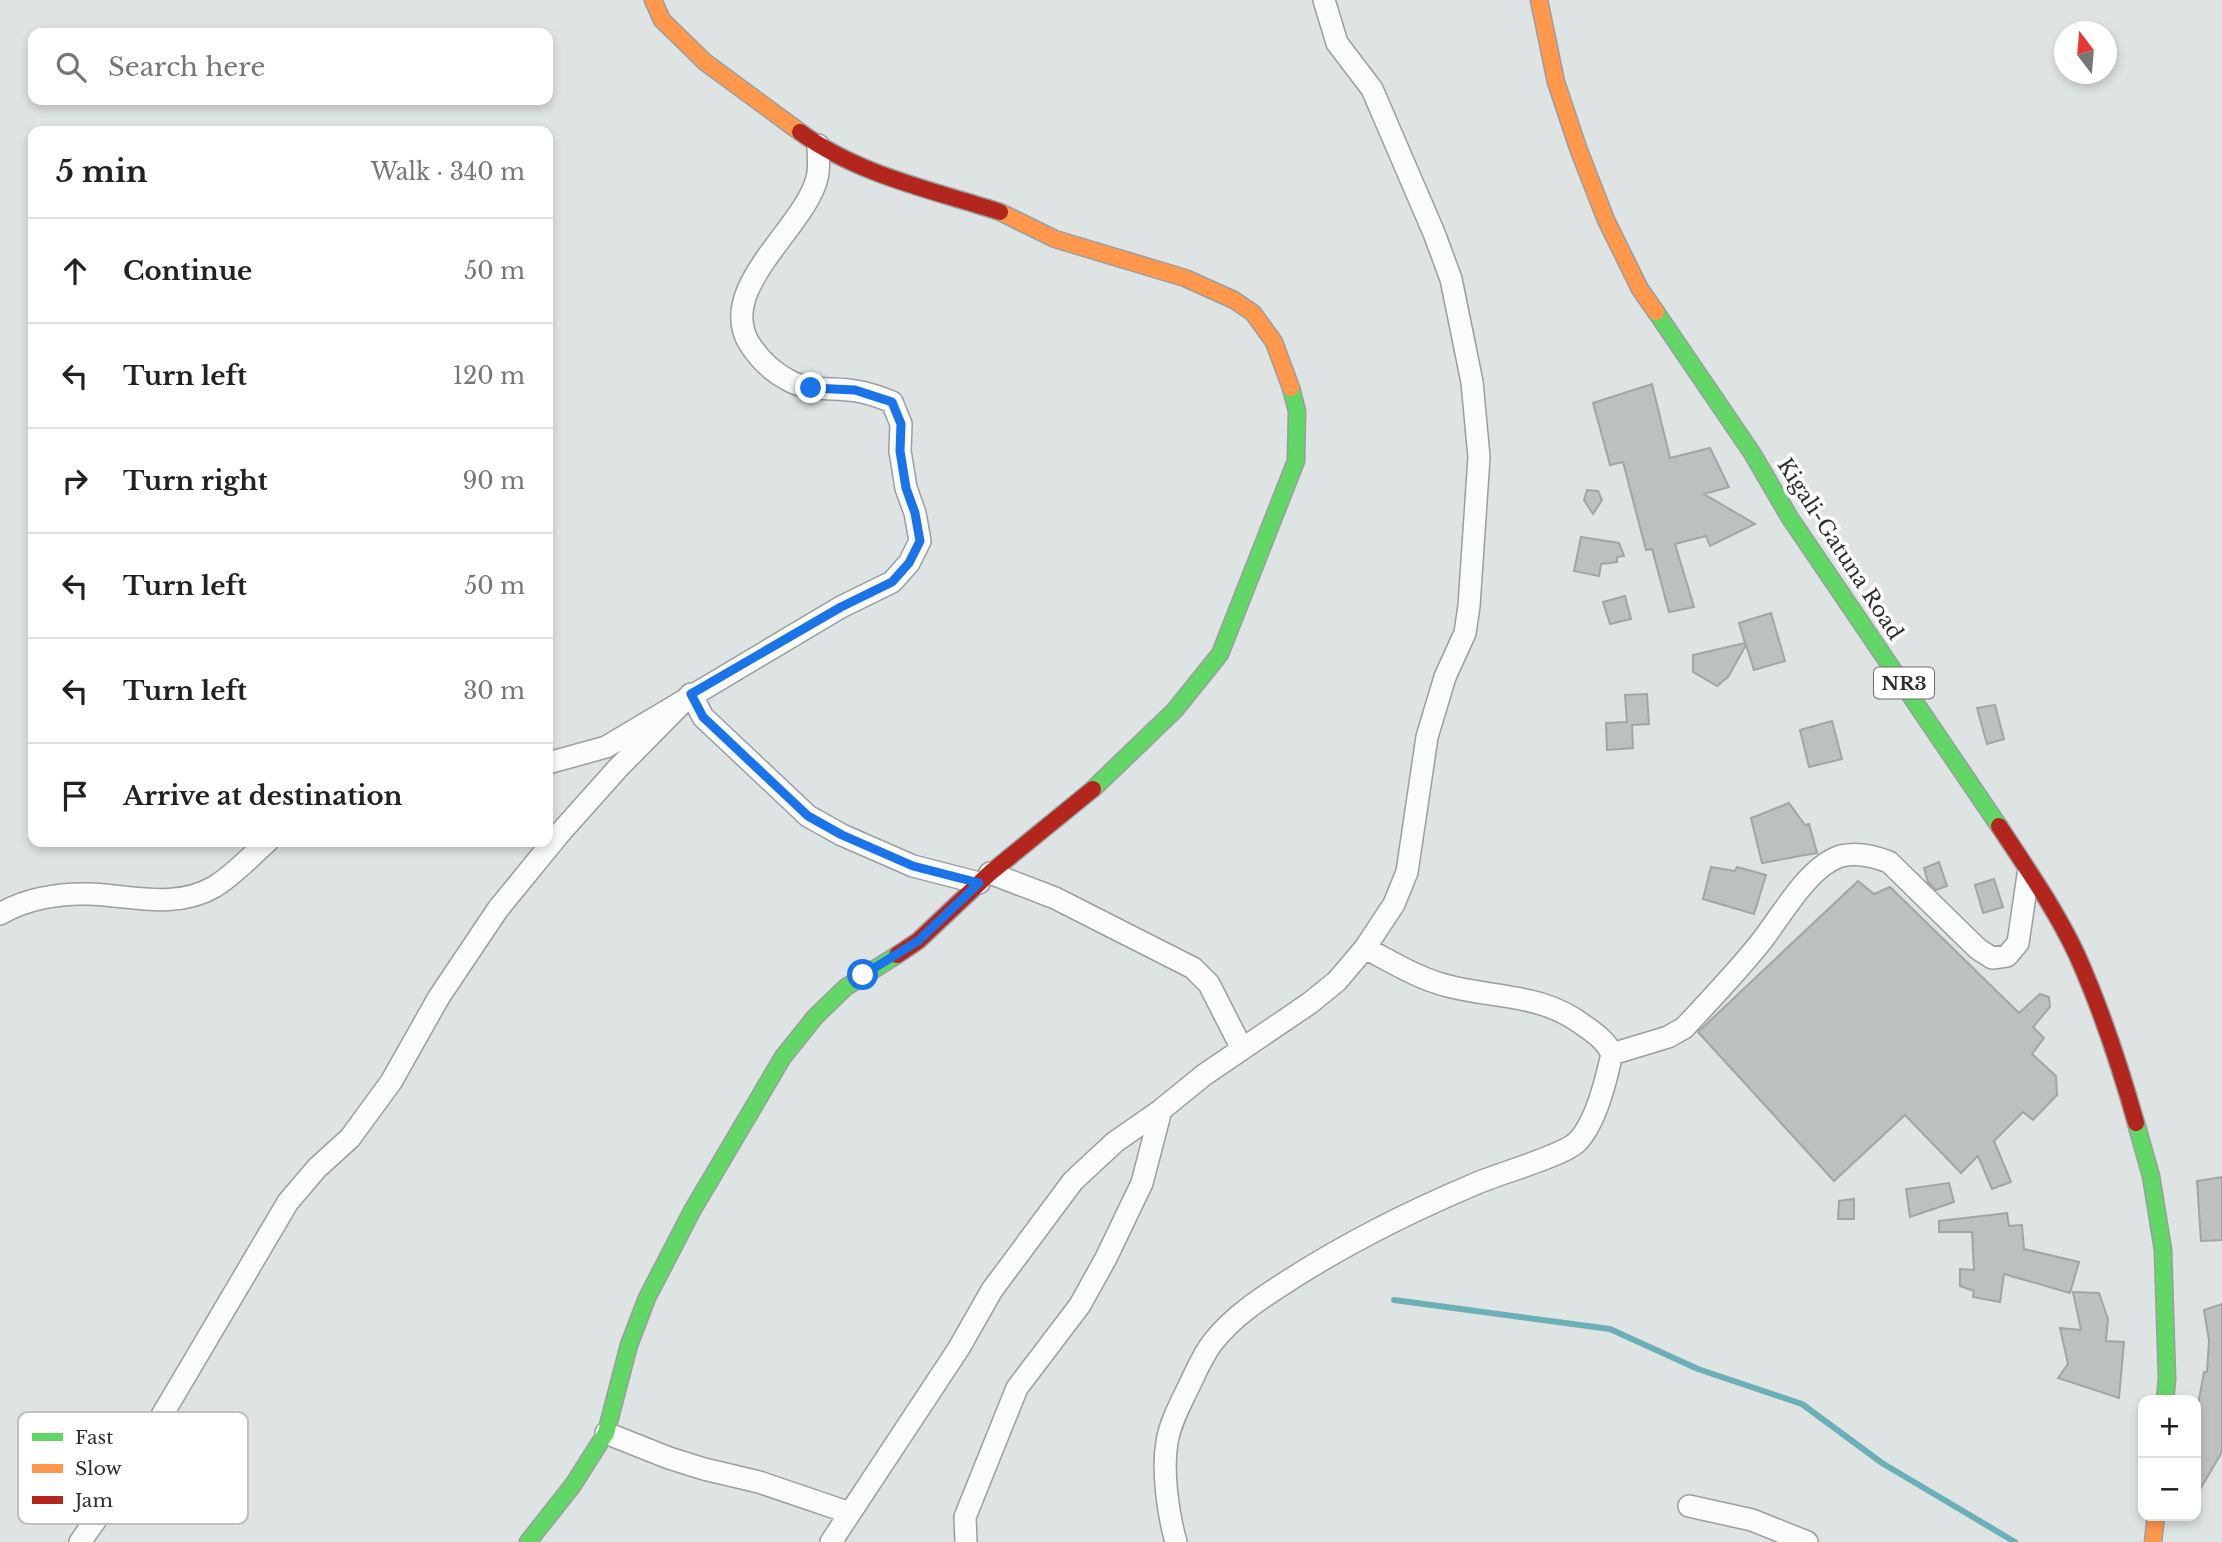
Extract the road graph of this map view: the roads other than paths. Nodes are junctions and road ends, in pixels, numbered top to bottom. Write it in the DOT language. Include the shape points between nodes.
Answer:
graph roads {
  1 [pos="653,0"];
  2 [pos="1324,0"];
  3 [pos="1539,0"];
  4 [pos="818,145"];
  5 [pos="691,694"];
  6 [pos="553,762"];
  7 [pos="553,844"];
  8 [pos="261,847"];
  9 [pos="551,847"];
  10 [pos="2029,871"];
  11 [pos="985,878"];
  12 [pos="0,914"];
  13 [pos="1365,948"];
  14 [pos="1241,1047"];
  15 [pos="1612,1054"];
  16 [pos="1161,1110"];
  17 [pos="2165,1395"];
  18 [pos="164,1412"];
  19 [pos="606,1433"];
  20 [pos="1689,1506"];
  21 [pos="850,1513"];
  22 [pos="2155,1521"];
  23 [pos="93,1524"];
  24 [pos="80,1542"];
  25 [pos="528,1542"];
  26 [pos="831,1542"];
  27 [pos="966,1542"];
  28 [pos="1176,1542"];
  29 [pos="1807,1542"];
  30 [pos="2153,1542"];
  1 -- 4 [label="main road" via="662,20 705,62"];
  2 -- 13 [label="street" via="1337,43 1379,104 1451,279 1472,382 1479,457 1465,633 1445,677 1427,737 1407,872 1394,904"];
  3 -- 10 [label="main road, Kigali-Gatuna Road / NR3" via="1556,82 1578,148 1640,289"];
  4 -- 5 [label="street" via="818,177 749,290 740,313 744,334 768,368 790,381 811,388 855,390 892,402 901,424 906,488 920,541 892,582"];
  4 -- 11 [label="main road" via="868,170 1000,212 1055,239 1185,278 1234,300 1253,313 1274,342 1297,411 1296,461 1220,654 1148,739"];
  5 -- 6 [label="street" via="606,747"];
  5 -- 7 [label="street"];
  5 -- 11 [label="street" via="703,717 808,816 913,866"];
  8 -- 12 [label="street" via="214,887 193,895 160,901 58,896"];
  9 -- 18 [label="street" via="498,909 439,997 391,1082 350,1138 288,1202"];
  10 -- 15 [label="street" via="2018,943 2007,956 1992,958 1978,950 1889,862 1870,855 1842,856 1804,883 1758,945 1684,1028"];
  10 -- 17 [label="main road, Kigali-Gatuna Road / NR3" via="2076,954 2091,991 2122,1072 2151,1175 2163,1250"];
  11 -- 14 [label="street" via="1055,898 1193,968 1209,984"];
  11 -- 19 [label="main road" via="918,941 846,987 815,1017 778,1065 647,1297"];
  13 -- 14 [label="street" via="1337,981"];
  13 -- 15 [label="street" via="1449,987 1522,997 1557,1008 1603,1039"];
  14 -- 16 [label="street"];
  15 -- 28 [label="street" via="1592,1117 1574,1144 1448,1195 1370,1234 1265,1295 1214,1340 1167,1441"];
  16 -- 21 [label="street" via="1087,1167 1045,1216 992,1290"];
  16 -- 27 [label="street" via="1142,1184 1106,1258 1080,1305 1017,1388 965,1517"];
  19 -- 21 [label="street" via="669,1458"];
  19 -- 25 [label="main road"];
  20 -- 29 [label="street" via="1752,1520"];
  21 -- 26 [label="street"];
  22 -- 30 [label="main road"];
  23 -- 24 [label="street"];
}
